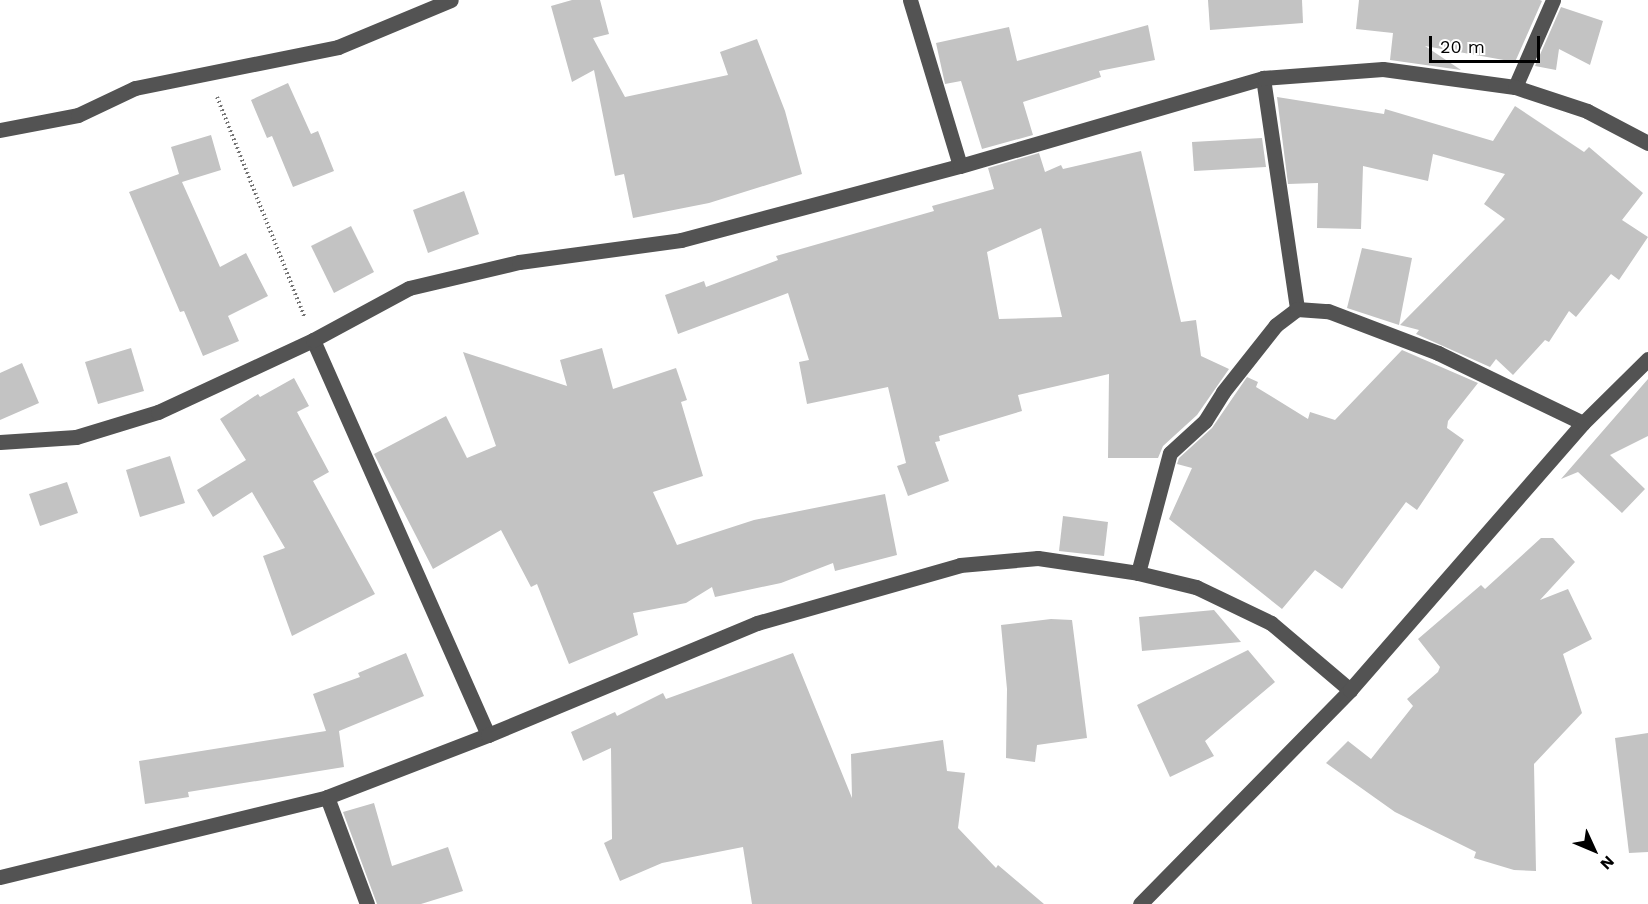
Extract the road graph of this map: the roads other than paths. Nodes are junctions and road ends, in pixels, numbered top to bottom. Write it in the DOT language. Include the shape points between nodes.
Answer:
graph roads {
  1 [pos="451,0"];
  2 [pos="910,0"];
  3 [pos="1553,0"];
  4 [pos="1263,78"];
  5 [pos="1515,87"];
  6 [pos="0,130"];
  7 [pos="1648,143"];
  8 [pos="960,166"];
  9 [pos="1297,309"];
  10 [pos="313,340"];
  11 [pos="1648,359"];
  12 [pos="1583,423"];
  13 [pos="0,442"];
  14 [pos="1138,573"];
  15 [pos="1350,690"];
  16 [pos="488,735"];
  17 [pos="327,797"];
  18 [pos="0,877"];
  19 [pos="367,904"];
  20 [pos="1140,904"];
  1 -- 6 [label="street" via="338,47 135,88 78,115"];
  2 -- 8 [label="street"];
  3 -- 5 [label="street"];
  4 -- 5 [label="street" via="1383,69"];
  4 -- 8 [label="street"];
  4 -- 9 [label="street"];
  5 -- 7 [label="street" via="1587,111"];
  8 -- 10 [label="street" via="681,240 519,262 409,288"];
  9 -- 12 [label="street" via="1328,311 1438,353"];
  9 -- 14 [label="street" via="1276,325 1205,421 1170,453"];
  10 -- 13 [label="street" via="158,412 76,437"];
  10 -- 16 [label="street"];
  11 -- 12 [label="street"];
  12 -- 15 [label="street"];
  14 -- 15 [label="street" via="1196,587 1271,623"];
  14 -- 16 [label="street" via="1038,558 960,565 757,623"];
  15 -- 20 [label="street"];
  16 -- 17 [label="street"];
  17 -- 18 [label="street"];
  17 -- 19 [label="street"];
}
